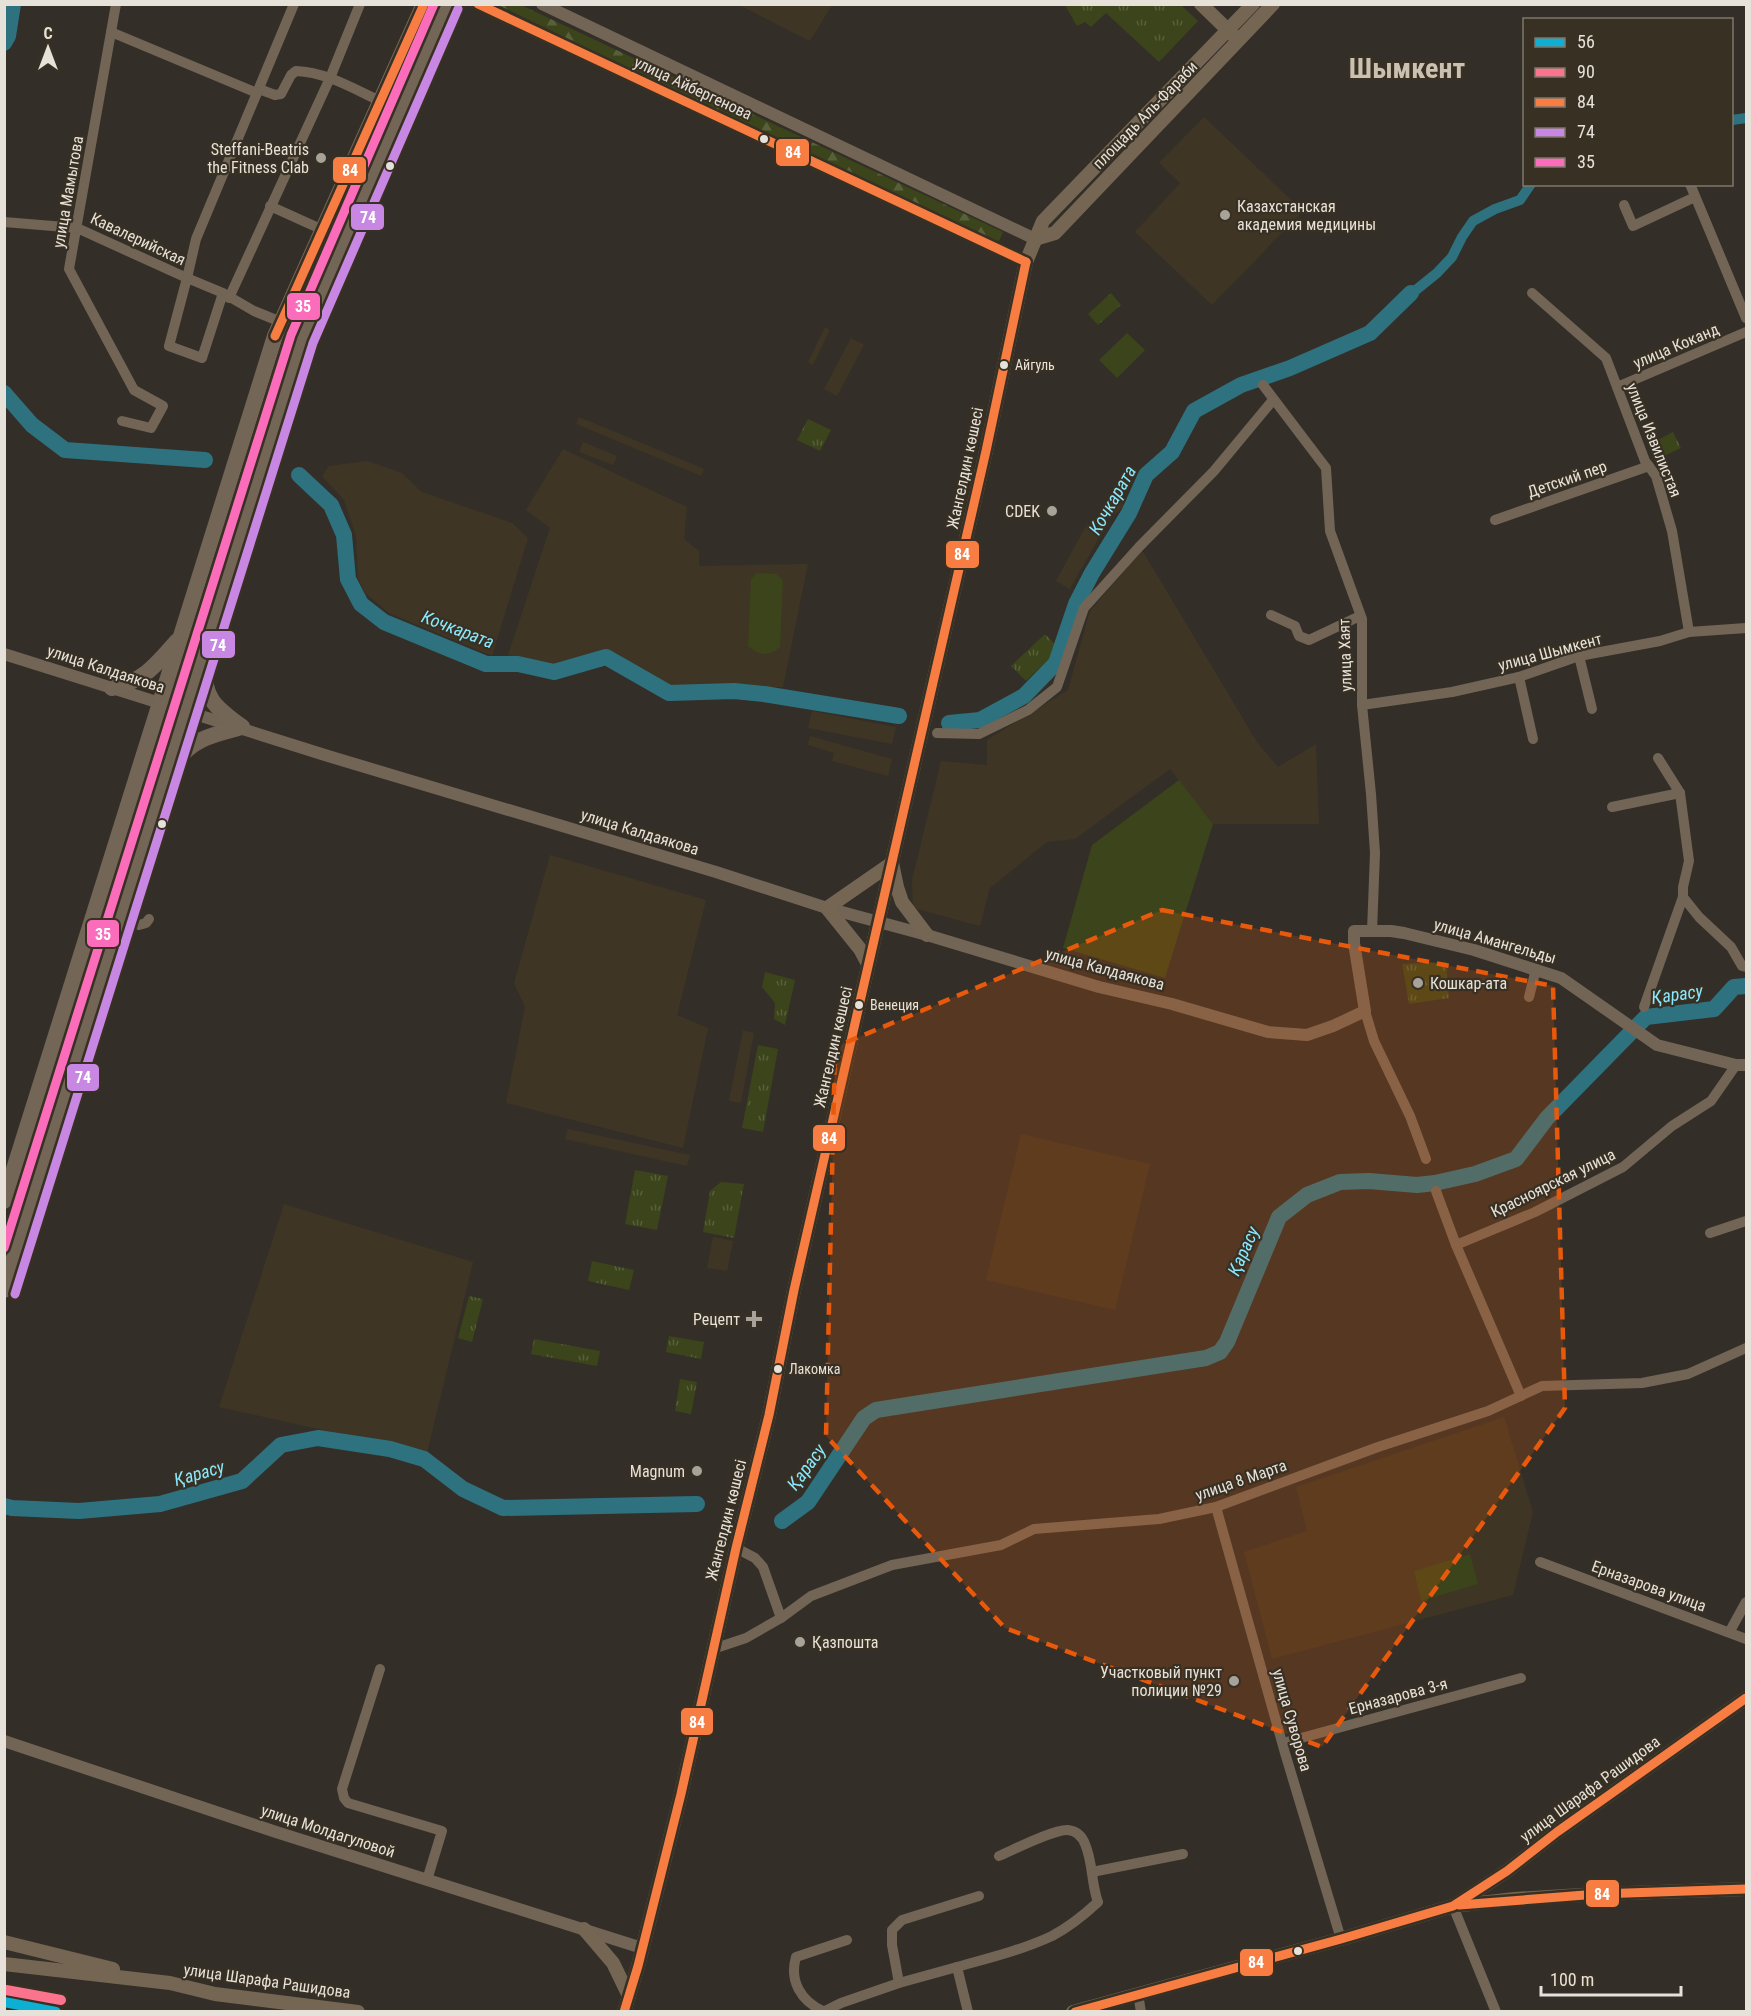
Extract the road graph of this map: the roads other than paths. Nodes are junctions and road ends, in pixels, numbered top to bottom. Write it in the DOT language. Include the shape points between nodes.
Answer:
graph roads {
  1 [pos="116,4"];
  2 [pos="294,4"];
  3 [pos="360,4"];
  4 [pos="424,4"];
  5 [pos="447,4"];
  6 [pos="477,4"];
  7 [pos="542,4"];
  8 [pos="1201,4"];
  9 [pos="1253,4"];
  10 [pos="1273,4"];
  11 [pos="111,32"];
  12 [pos="1233,35"];
  13 [pos="330,78"];
  14 [pos="258,91"];
  15 [pos="380,101"];
  16 [pos="1691,186"];
  17 [pos="1695,196"];
  18 [pos="1624,205"];
  19 [pos="270,206"];
  20 [pos="4,222"];
  21 [pos="76,228"];
  22 [pos="322,230"];
  23 [pos="1035,239"];
  24 [pos="1026,262"];
  25 [pos="187,278"];
  26 [pos="1532,292"];
  27 [pos="226,295"];
  28 [pos="1746,318"];
  29 [pos="281,322"];
  30 [pos="1746,332"];
  31 [pos="1263,385"];
  32 [pos="1617,387"];
  33 [pos="1273,400"];
  34 [pos="122,420"];
  35 [pos="1648,466"];
  36 [pos="1495,520"];
  37 [pos="1271,615"];
  38 [pos="1360,616"];
  39 [pos="1746,628"];
  40 [pos="1689,632"];
  41 [pos="182,636"];
  42 [pos="207,643"];
  43 [pos="4,654"];
  44 [pos="1579,656"];
  45 [pos="1519,676"];
  46 [pos="112,688"];
  47 [pos="161,704"];
  48 [pos="1362,705"];
  49 [pos="1592,709"];
  50 [pos="186,711"];
  51 [pos="242,727"];
  52 [pos="937,733"];
  53 [pos="1533,739"];
  54 [pos="1658,758"];
  55 [pos="161,790"];
  56 [pos="1680,793"];
  57 [pos="1612,807"];
  58 [pos="892,863"];
  59 [pos="1683,897"];
  60 [pos="826,908"];
  61 [pos="122,916"];
  62 [pos="149,919"];
  63 [pos="878,922"];
  64 [pos="1372,931"];
  65 [pos="927,935"];
  66 [pos="868,964"];
  67 [pos="1746,966"];
  68 [pos="1536,969"];
  69 [pos="1529,997"];
  70 [pos="1644,1007"];
  71 [pos="1365,1011"];
  72 [pos="1741,1065"];
  73 [pos="1426,1159"];
  74 [pos="1436,1191"];
  75 [pos="4,1202"];
  76 [pos="1746,1221"];
  77 [pos="1710,1233"];
  78 [pos="1456,1245"];
  79 [pos="4,1290"];
  80 [pos="1746,1348"];
  81 [pos="1521,1396"];
  82 [pos="1216,1507"];
  83 [pos="736,1548"];
  84 [pos="1540,1562"];
  85 [pos="1746,1602"];
  86 [pos="781,1618"];
  87 [pos="1730,1631"];
  88 [pos="1746,1639"];
  89 [pos="713,1649"];
  90 [pos="380,1669"];
  91 [pos="1521,1678"];
  92 [pos="1746,1698"];
  93 [pos="4,1741"];
  94 [pos="1283,1743"];
  95 [pos="1183,1854"];
  96 [pos="999,1856"];
  97 [pos="1092,1872"];
  98 [pos="427,1880"];
  99 [pos="1746,1889"];
  100 [pos="978,1896"];
  101 [pos="1453,1906"];
  102 [pos="584,1929"];
  103 [pos="1341,1939"];
  104 [pos="847,1940"];
  105 [pos="4,1942"];
  106 [pos="642,1948"];
  107 [pos="4,1964"];
  108 [pos="957,1968"];
  109 [pos="171,1983"];
  110 [pos="899,1983"];
  111 [pos="1138,1994"];
  112 [pos="629,1996"];
  113 [pos="823,2011"];
  114 [pos="358,2012"];
  115 [pos="624,2012"];
  116 [pos="968,2012"];
  117 [pos="1073,2012"];
  118 [pos="1141,2012"];
  119 [pos="1496,2012"];
  1 -- 11 [label="street, улица Мамытова"];
  2 -- 14 [label="street"];
  3 -- 13 [label="street"];
  4 -- 15 [label="main road"];
  5 -- 42 [label="main road" via="302,339"];
  6 -- 24 [label="street, улица Айбергенова"];
  7 -- 23 [label="street, улица Айбергенова"];
  8 -- 12 [label="main road"];
  9 -- 12 [label="main road, площадь Аль-Фараби"];
  10 -- 12 [label="main road, площадь Аль-Фараби"];
  11 -- 14 [label="street"];
  11 -- 21 [label="street, улица Мамытова"];
  12 -- 23 [label="main road, площадь Аль-Фараби" via="1055,233"];
  13 -- 14 [label="street" via="296,70 281,94"];
  13 -- 15 [label="street"];
  13 -- 19 [label="street"];
  14 -- 25 [label="street" via="196,239"];
  15 -- 22 [label="main road"];
  16 -- 17 [label="street"];
  17 -- 18 [label="street" via="1633,226"];
  17 -- 28 [label="street"];
  19 -- 22 [label="street"];
  19 -- 27 [label="street"];
  20 -- 21 [label="street, Кавалерийская"];
  21 -- 25 [label="street, Кавалерийская"];
  21 -- 34 [label="street, улица Мамытова" via="69,269 134,390 163,406 152,428"];
  22 -- 29 [label="main road"];
  23 -- 24 [label="main road"];
  24 -- 58 [label="main road, Жангелдин көшесі"];
  25 -- 27 [label="street, Кавалерийская"];
  25 -- 27 [label="street" via="169,346 202,358"];
  26 -- 32 [label="street, улица Извилистая" via="1606,358"];
  27 -- 29 [label="street, Кавалерийская"];
  29 -- 41 [label="main road"];
  30 -- 32 [label="street, улица Коканд"];
  31 -- 33 [label="street, улица Хаят"];
  32 -- 35 [label="street, улица Извилистая"];
  33 -- 38 [label="street, улица Хаят" via="1326,468 1330,531"];
  33 -- 52 [label="street" via="1214,471 1084,608 1057,687 1028,710 979,734"];
  35 -- 36 [label="street, Детский пер"];
  35 -- 40 [label="street, улица Извилистая" via="1656,476 1672,531"];
  37 -- 38 [label="street" via="1294,626 1299,636 1309,640"];
  38 -- 48 [label="street, улица Хаят"];
  39 -- 40 [label="street, улица Шымкент"];
  40 -- 44 [label="street, улица Шымкент"];
  41 -- 46 [label="main road" via="144,676"];
  41 -- 47 [label="main road"];
  42 -- 50 [label="main road"];
  42 -- 51 [label="main road" via="206,690 220,711"];
  43 -- 46 [label="street, улица Калдаякова"];
  44 -- 45 [label="street, улица Шымкент"];
  44 -- 49 [label="street"];
  45 -- 48 [label="street, улица Шымкент" via="1452,692"];
  45 -- 53 [label="street"];
  46 -- 47 [label="street, улица Калдаякова"];
  47 -- 50 [label="street, улица Калдаякова"];
  47 -- 75 [label="main road"];
  48 -- 64 [label="street, улица Хаят" via="1375,853"];
  50 -- 51 [label="street, улица Калдаякова"];
  50 -- 55 [label="main road"];
  51 -- 55 [label="main road" via="205,738 184,750"];
  51 -- 60 [label="street, улица Калдаякова"];
  54 -- 56 [label="street"];
  55 -- 61 [label="main road"];
  56 -- 57 [label="street"];
  56 -- 59 [label="street" via="1689,861"];
  58 -- 60 [label="main road"];
  58 -- 63 [label="main road, Жангелдин көшесі"];
  58 -- 65 [label="main road" via="902,902"];
  59 -- 67 [label="street"];
  59 -- 70 [label="street"];
  60 -- 63 [label="street, улица Калдаякова"];
  60 -- 66 [label="main road"];
  61 -- 62 [label="street" via="139,925"];
  61 -- 79 [label="main road"];
  63 -- 65 [label="street, улица Калдаякова"];
  63 -- 66 [label="main road, Жангелдин көшесі"];
  64 -- 68 [label="street, улица Амангельды" via="1404,933"];
  64 -- 71 [label="street, улица Амангельды" via="1354,931"];
  65 -- 71 [label="street, улица Калдаякова" via="1268,1032 1307,1035"];
  66 -- 83 [label="main road, Жангелдин көшесі"];
  68 -- 69 [label="street"];
  68 -- 72 [label="street, улица Амангельды" via="1561,978 1658,1045"];
  71 -- 73 [label="street" via="1371,1035"];
  72 -- 78 [label="street, Красноярская улица" via="1711,1101 1672,1126 1623,1167 1535,1212"];
  74 -- 78 [label="street"];
  76 -- 77 [label="street"];
  78 -- 81 [label="street"];
  80 -- 81 [label="street, улица 8 Марта" via="1688,1374 1642,1383 1542,1386"];
  81 -- 82 [label="street, улица 8 Марта"];
  82 -- 86 [label="street, улица 8 Марта" via="1159,1519 1034,1529 1001,1545 892,1565 811,1596"];
  82 -- 94 [label="street, улица Суворова"];
  83 -- 86 [label="street" via="763,1567"];
  83 -- 89 [label="main road, Жангелдин көшесі"];
  84 -- 87 [label="street, Ерназарова улица"];
  85 -- 87 [label="street"];
  86 -- 89 [label="street, улица 8 Марта" via="746,1638"];
  87 -- 88 [label="street, Ерназарова улица"];
  89 -- 106 [label="main road, Жангелдин көшесі"];
  90 -- 98 [label="street" via="342,1790 348,1803 442,1831"];
  91 -- 94 [label="street, Ерназарова 3-я"];
  92 -- 101 [label="main road, улица Шарафа Рашидова"];
  93 -- 98 [label="street, улица Молдагуловой"];
  94 -- 103 [label="street, улица Суворова"];
  95 -- 97 [label="street"];
  96 -- 97 [label="street" via="1066,1830 1078,1833 1085,1843"];
  97 -- 108 [label="street" via="1098,1902 1071,1925 1027,1946"];
  98 -- 102 [label="street, улица Молдагуловой"];
  99 -- 101 [label="main road, улица Шарафа Рашидова" via="1598,1894"];
  100 -- 110 [label="street" via="902,1920 892,1930"];
  101 -- 103 [label="main road, улица Шарафа Рашидова"];
  101 -- 119 [label="street"];
  102 -- 106 [label="street, улица Молдагуловой"];
  102 -- 112 [label="main road" via="613,1963"];
  103 -- 111 [label="main road, улица Шарафа Рашидова"];
  104 -- 113 [label="street" via="796,1957 793,1969 801,1995"];
  105 -- 109 [label="main road, улица Шарафа Рашидова"];
  106 -- 112 [label="main road, Жангелдин көшесі"];
  107 -- 109 [label="main road, улица Шарафа Рашидова"];
  108 -- 110 [label="street"];
  108 -- 116 [label="street"];
  109 -- 114 [label="main road, улица Шарафа Рашидова" via="215,1994"];
  110 -- 113 [label="street"];
  111 -- 117 [label="main road, улица Шарафа Рашидова"];
  111 -- 118 [label="street"];
  112 -- 115 [label="main road, Жангелдин көшесі"];
}
